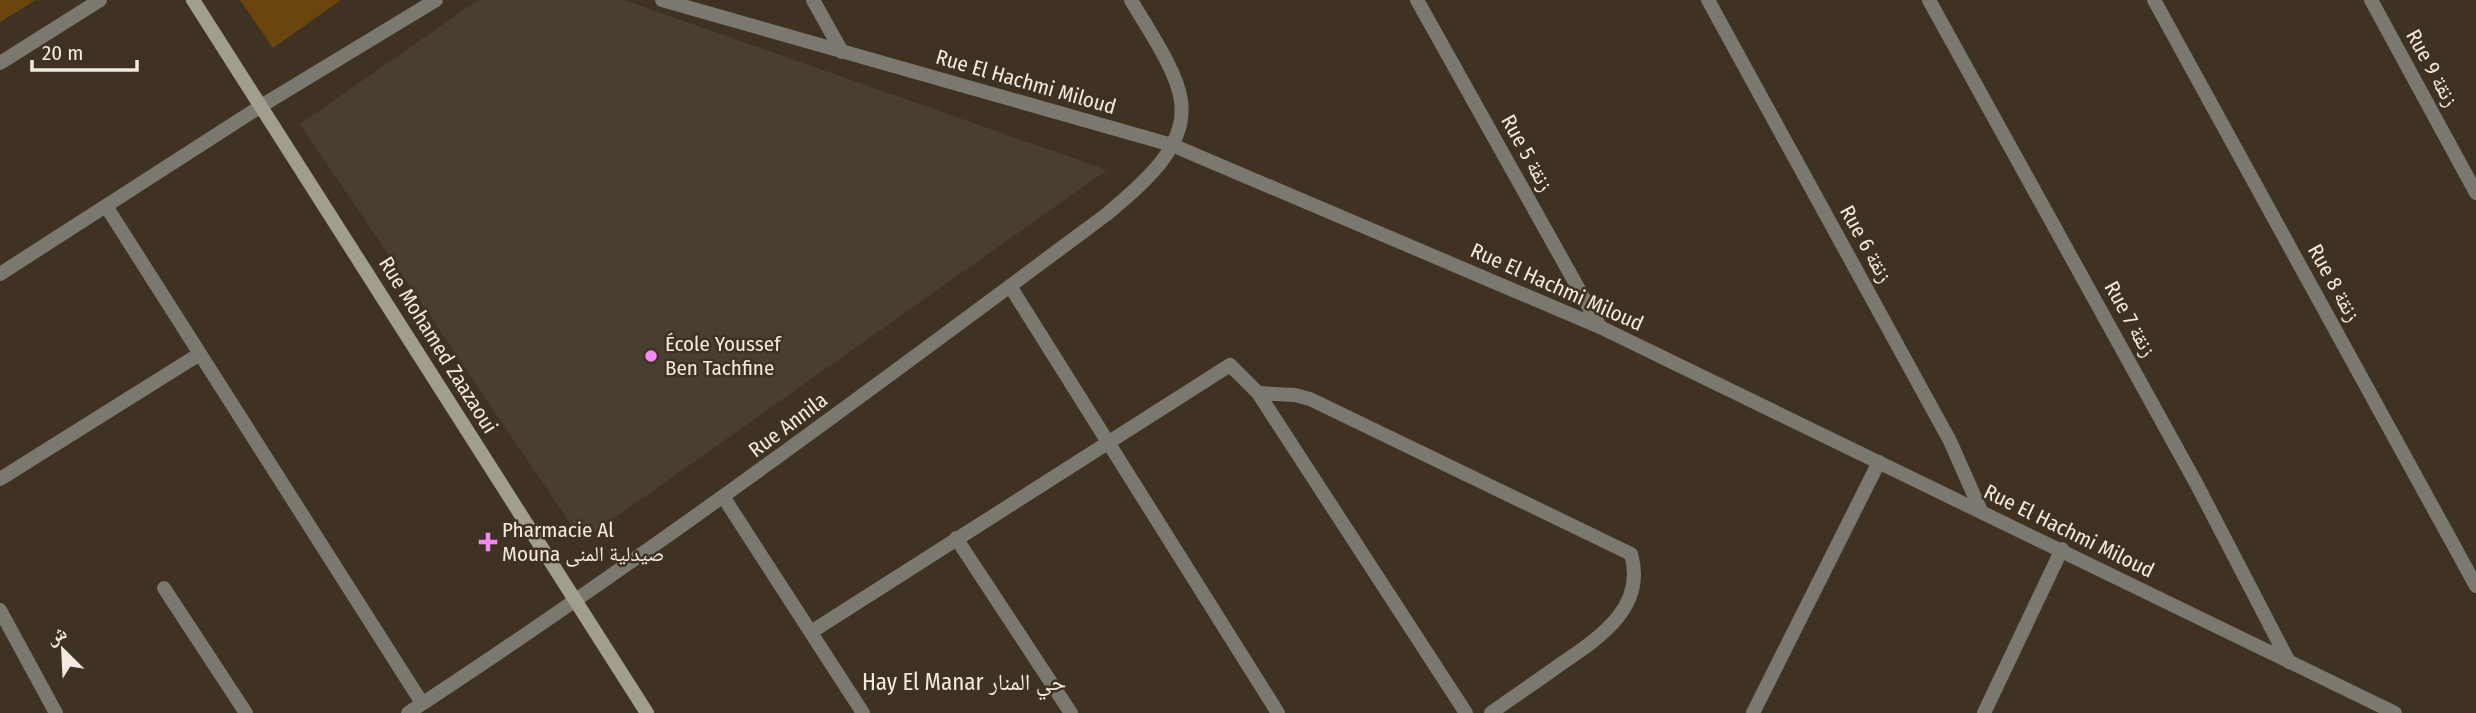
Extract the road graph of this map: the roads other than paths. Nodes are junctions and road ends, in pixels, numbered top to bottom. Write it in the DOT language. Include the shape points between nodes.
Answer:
graph roads {
  1 [pos="100,0"];
  2 [pos="193,0"];
  3 [pos="436,0"];
  4 [pos="662,0"];
  5 [pos="813,0"];
  6 [pos="1131,0"];
  7 [pos="1417,0"];
  8 [pos="1708,0"];
  9 [pos="1929,0"];
  10 [pos="2154,0"];
  11 [pos="2371,0"];
  12 [pos="842,52"];
  13 [pos="0,63"];
  14 [pos="261,106"];
  15 [pos="1172,145"];
  16 [pos="2476,193"];
  17 [pos="106,206"];
  18 [pos="0,274"];
  19 [pos="1010,286"];
  20 [pos="1600,327"];
  21 [pos="198,355"];
  22 [pos="1258,393"];
  23 [pos="1106,442"];
  24 [pos="1879,462"];
  25 [pos="0,479"];
  26 [pos="724,498"];
  27 [pos="1981,511"];
  28 [pos="956,538"];
  29 [pos="2062,549"];
  30 [pos="2476,586"];
  31 [pos="164,588"];
  32 [pos="577,602"];
  33 [pos="0,610"];
  34 [pos="811,632"];
  35 [pos="2289,662"];
  36 [pos="422,703"];
  37 [pos="56,713"];
  38 [pos="246,713"];
  39 [pos="408,713"];
  40 [pos="647,713"];
  41 [pos="863,713"];
  42 [pos="1072,713"];
  43 [pos="1278,713"];
  44 [pos="1466,713"];
  45 [pos="1491,713"];
  46 [pos="1753,713"];
  47 [pos="1984,713"];
  48 [pos="2395,713"];
  1 -- 13 [label="street"];
  2 -- 14 [label="main road, Rue Mohamed Zaazaoui"];
  3 -- 14 [label="street"];
  4 -- 12 [label="street, Rue El Hachmi Miloud"];
  5 -- 12 [label="street"];
  6 -- 15 [label="street" via="1181,100 1182,117"];
  7 -- 20 [label="street, Rue 5 زنقة"];
  8 -- 27 [label="street, Rue 6 زنقة" via="1950,441"];
  9 -- 35 [label="street, Rue 7 زنقة" via="2196,483"];
  10 -- 30 [label="street, Rue 8 زنقة"];
  11 -- 16 [label="street, Rue 9 زنقة"];
  12 -- 15 [label="street, Rue El Hachmi Miloud"];
  14 -- 17 [label="street"];
  14 -- 32 [label="main road, Rue Mohamed Zaazaoui"];
  15 -- 19 [label="street, Rue Annila" via="1147,179 1107,215"];
  15 -- 20 [label="street, Rue El Hachmi Miloud"];
  17 -- 18 [label="street"];
  17 -- 21 [label="street"];
  19 -- 23 [label="street"];
  19 -- 26 [label="street, Rue Annila"];
  20 -- 24 [label="street, Rue El Hachmi Miloud"];
  21 -- 25 [label="street"];
  21 -- 36 [label="street"];
  22 -- 23 [label="street" via="1230,365"];
  22 -- 44 [label="street"];
  22 -- 45 [label="street" via="1310,399 1631,554 1634,588 1613,625"];
  23 -- 28 [label="street"];
  23 -- 43 [label="street"];
  24 -- 27 [label="street, Rue El Hachmi Miloud"];
  24 -- 46 [label="street"];
  26 -- 32 [label="street, Rue Annila"];
  26 -- 34 [label="street"];
  27 -- 29 [label="street, Rue El Hachmi Miloud"];
  28 -- 34 [label="street"];
  28 -- 42 [label="street"];
  29 -- 35 [label="street, Rue El Hachmi Miloud"];
  29 -- 47 [label="street"];
  31 -- 38 [label="street"];
  32 -- 36 [label="street, Rue Annila"];
  32 -- 40 [label="main road, Rue Mohamed Zaazaoui"];
  33 -- 37 [label="street"];
  34 -- 41 [label="street"];
  35 -- 48 [label="street, Rue El Hachmi Miloud"];
  36 -- 39 [label="street, Rue Annila"];
}
